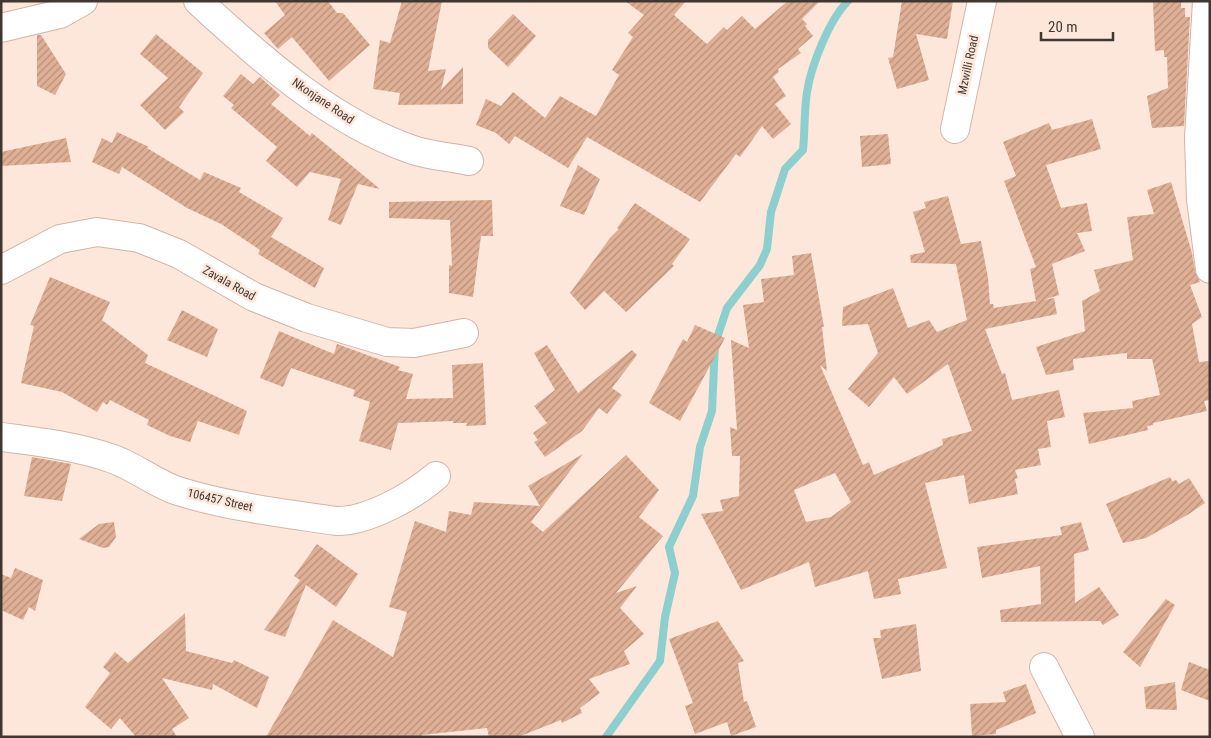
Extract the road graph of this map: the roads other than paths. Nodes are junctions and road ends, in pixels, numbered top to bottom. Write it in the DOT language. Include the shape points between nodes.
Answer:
graph roads {
  1 [pos="83,1"];
  2 [pos="198,1"];
  3 [pos="982,1"];
  4 [pos="1207,1"];
  5 [pos="1,28"];
  6 [pos="956,129"];
  7 [pos="470,160"];
  8 [pos="1210,269"];
  9 [pos="1,270"];
  10 [pos="464,333"];
  11 [pos="1,437"];
  12 [pos="436,476"];
  13 [pos="1044,667"];
  14 [pos="1080,737"];
  1 -- 5 [label="street" via="60,14"];
  2 -- 7 [label="street, Nkonjane Road" via="299,87 355,123 415,151"];
  3 -- 6 [label="street, Mzwilli Road"];
  4 -- 8 [label="street" via="1199,138 1201,199"];
  9 -- 10 [label="street, Zavala Road" via="60,239 97,232 139,238 180,254 254,298 386,342 414,343"];
  11 -- 12 [label="street, 106457 Street" via="94,453 114,459 176,490 220,502 336,521 363,517 416,492"];
  13 -- 14 [label="street"];
}
